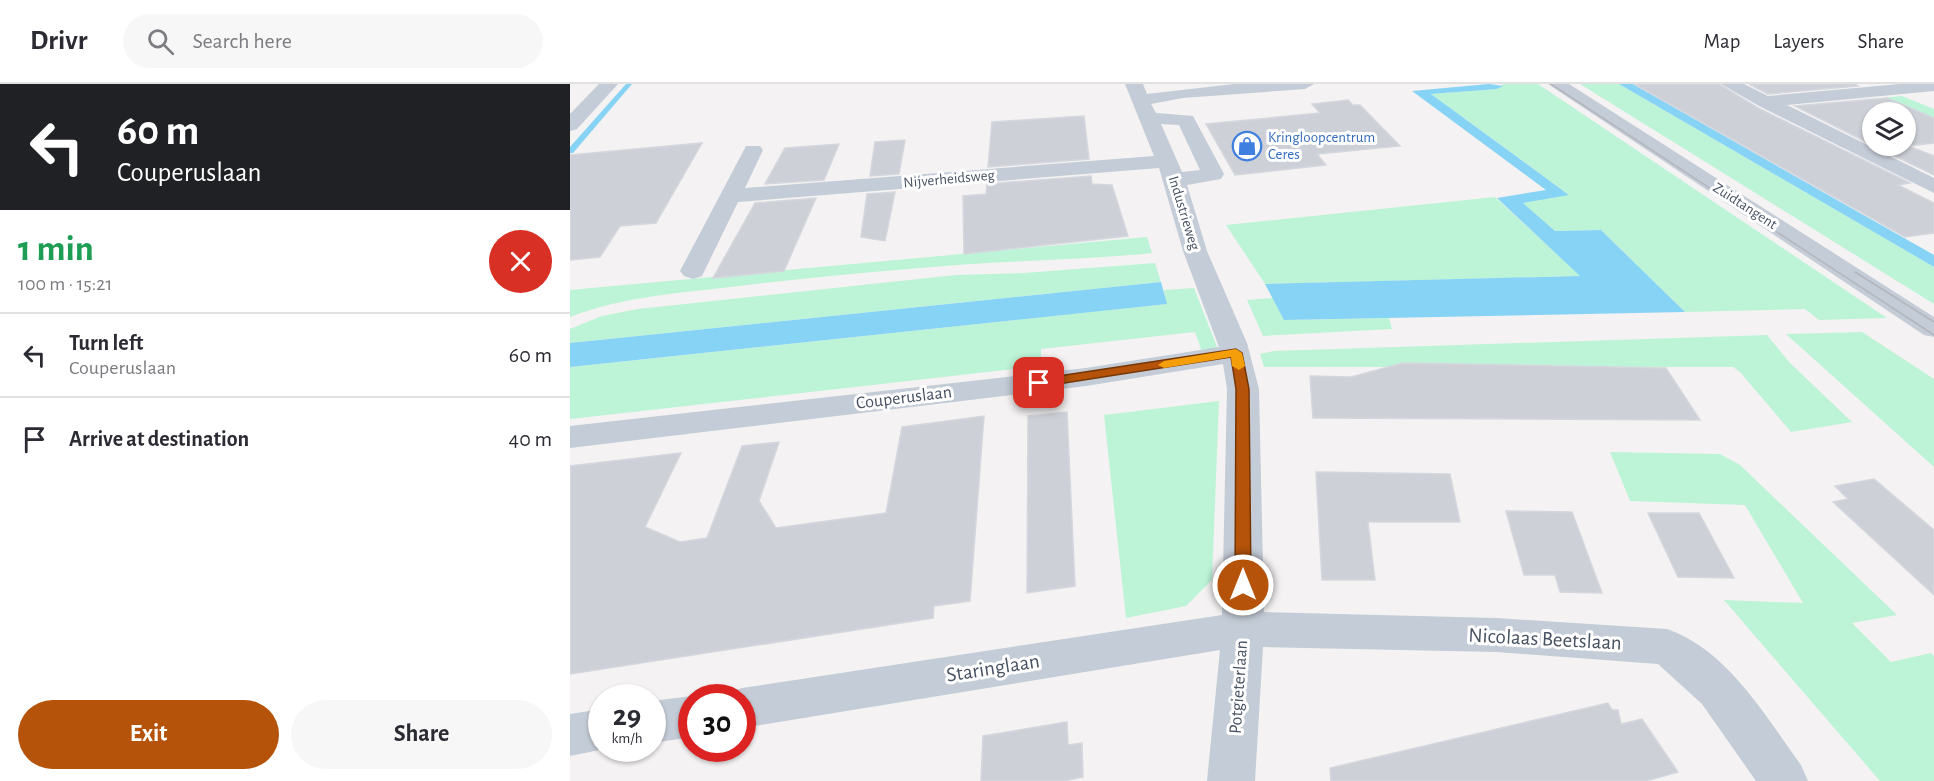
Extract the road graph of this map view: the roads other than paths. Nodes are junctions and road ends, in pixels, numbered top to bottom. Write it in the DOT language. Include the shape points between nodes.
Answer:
graph roads {
  1 [pos="609,84"];
  2 [pos="1305,84"];
  3 [pos="1557,84"];
  4 [pos="1730,84"];
  5 [pos="1934,86"];
  6 [pos="1180,89"];
  7 [pos="1141,101"];
  8 [pos="1766,102"];
  9 [pos="570,125"];
  10 [pos="753,150"];
  11 [pos="1171,171"];
  12 [pos="1930,181"];
  13 [pos="730,196"];
  14 [pos="693,271"];
  15 [pos="1934,329"];
  16 [pos="1235,348"];
  17 [pos="570,437"];
  18 [pos="1243,629"];
  19 [pos="756,706"];
  20 [pos="588,732"];
  21 [pos="570,735"];
  22 [pos="1231,781"];
  23 [pos="1784,781"];
  1 -- 9 [label="street"];
  2 -- 6 [label="street"];
  3 -- 15 [label="street, Zuidtangent"];
  4 -- 8 [label="street"];
  5 -- 8 [label="street"];
  6 -- 7 [label="street"];
  7 -- 11 [label="street, Industrieweg"];
  7 -- 11 [label="street, Nijverheidsweg" via="1186,120 1213,174"];
  8 -- 12 [label="street"];
  10 -- 13 [label="street"];
  11 -- 13 [label="street, Nijverheidsweg"];
  11 -- 16 [label="street, Industrieweg" via="1196,251"];
  13 -- 14 [label="street"];
  16 -- 17 [label="street, Couperuslaan" via="1086,377"];
  16 -- 18 [label="street, Potgieterlaan" via="1243,389"];
  18 -- 19 [label="street, Staringlaan"];
  18 -- 22 [label="street, Potgieterlaan"];
  18 -- 23 [label="street, Nicolaas Beetslaan" via="1496,635 1667,647 1711,682"];
  20 -- 21 [label="street"];
}
